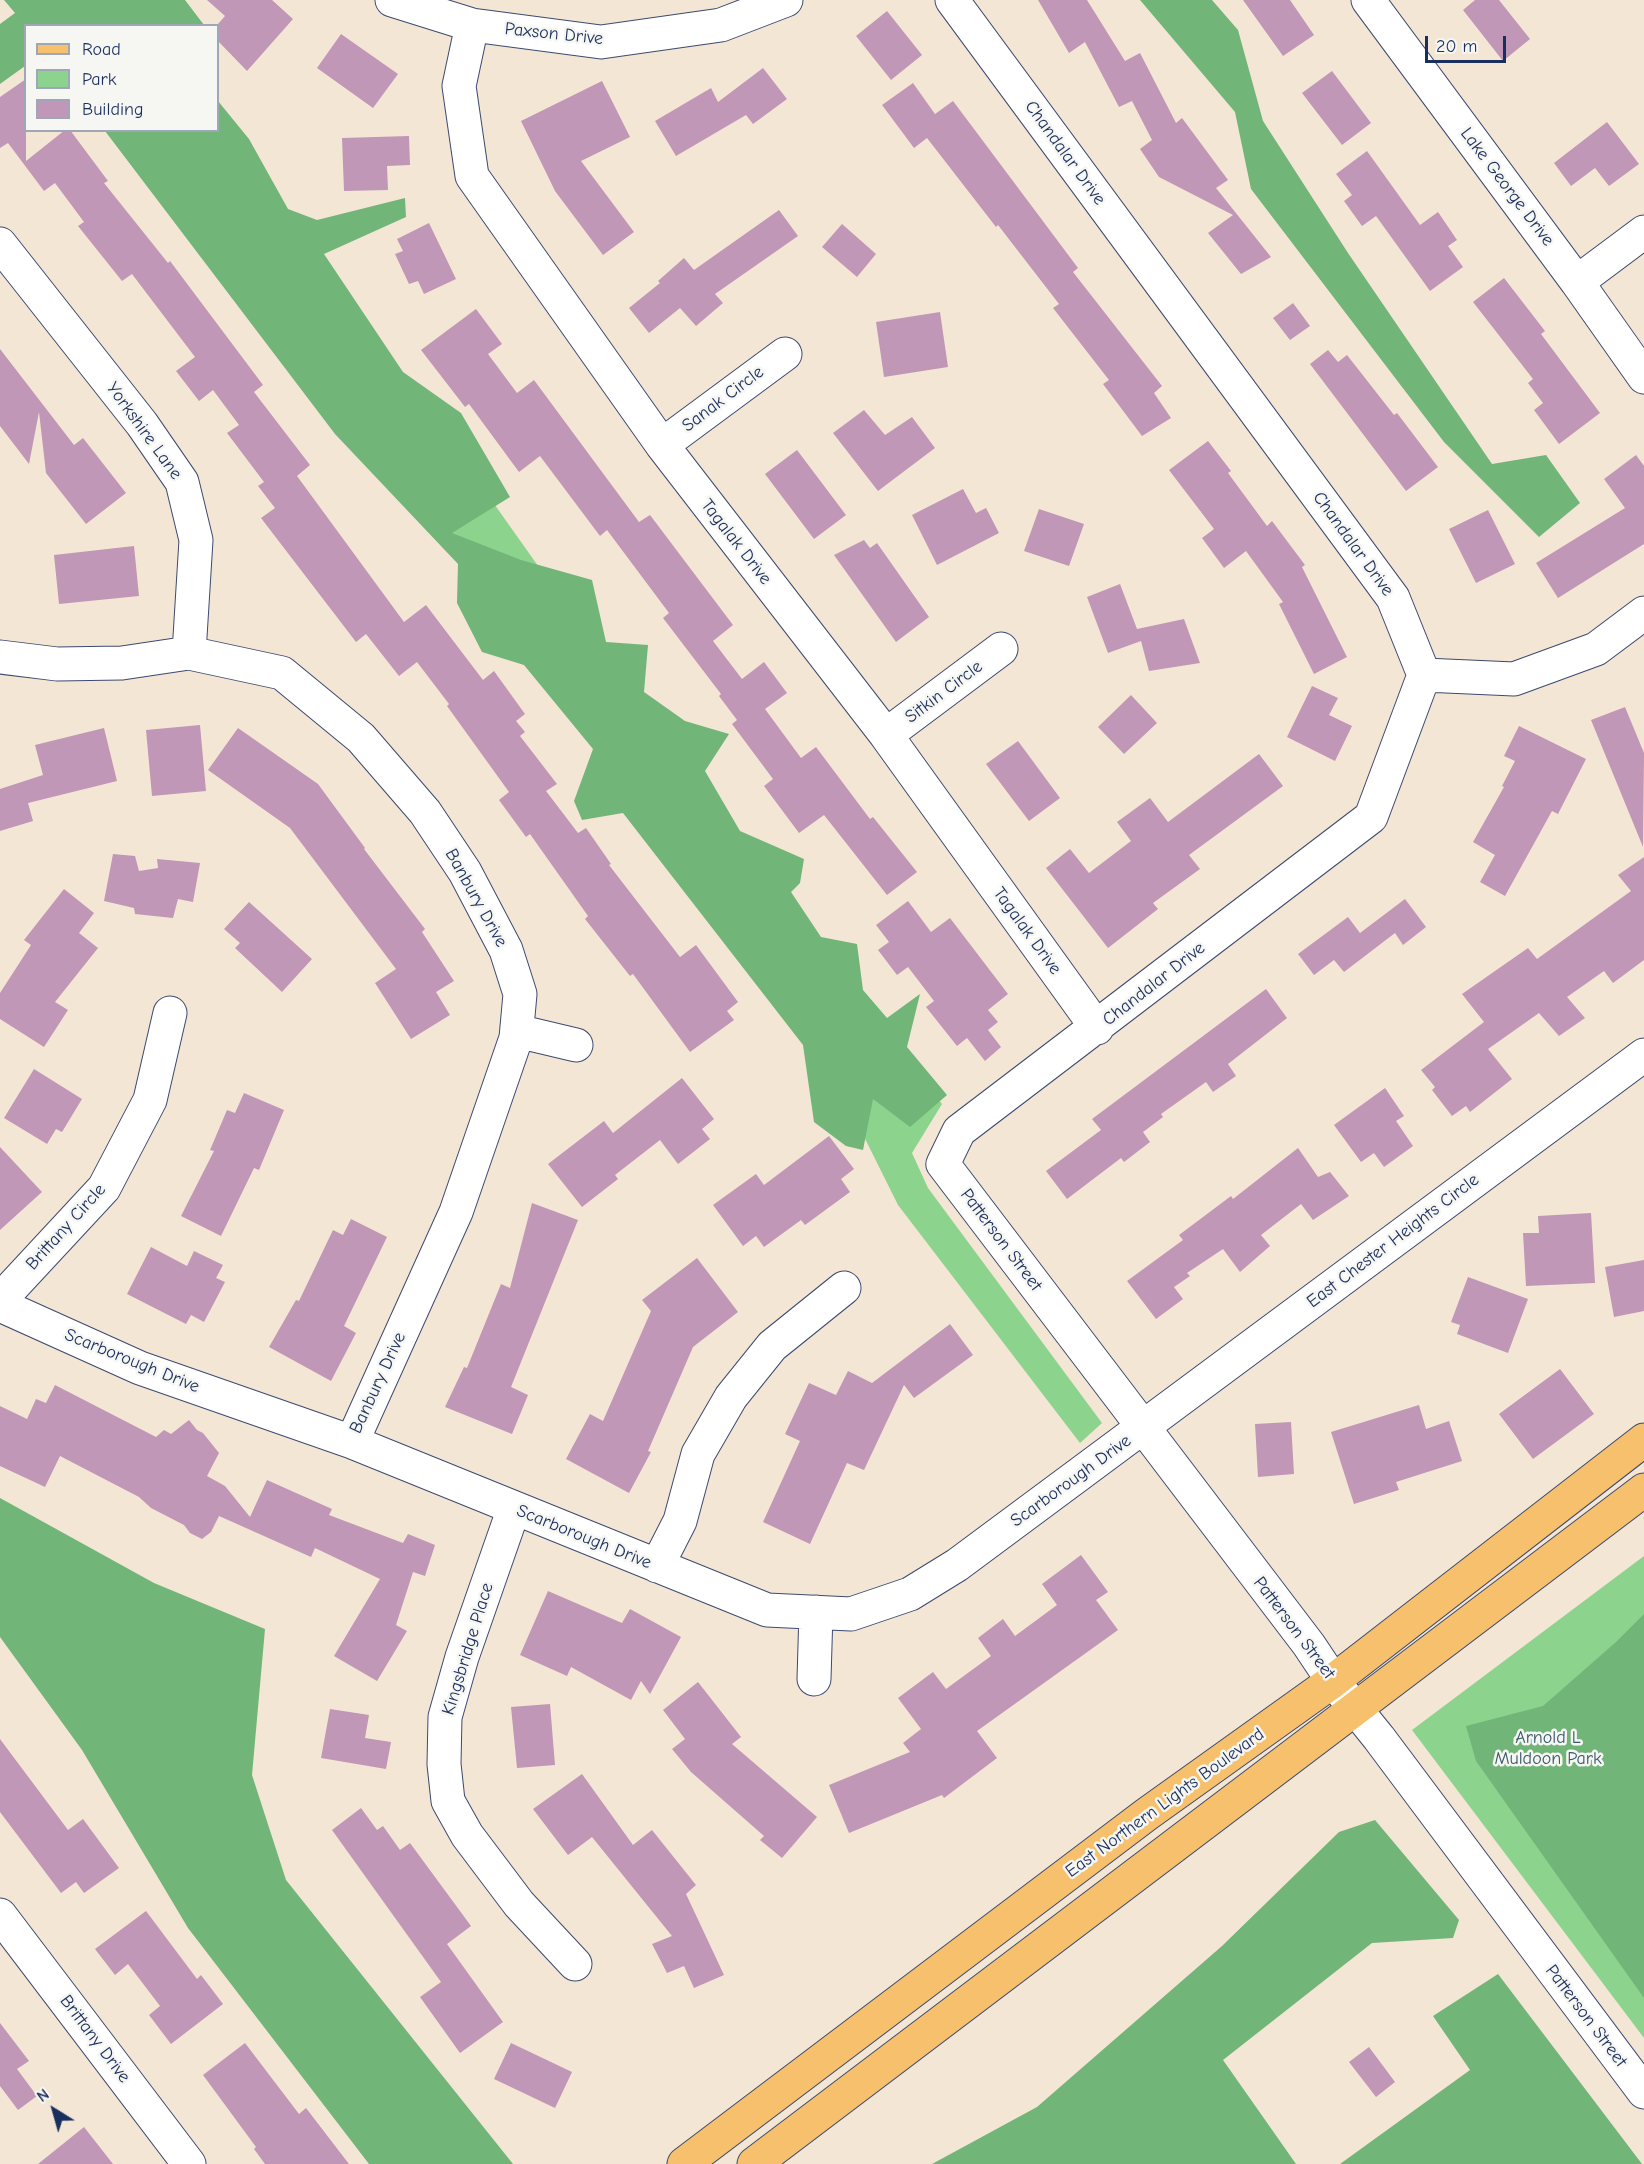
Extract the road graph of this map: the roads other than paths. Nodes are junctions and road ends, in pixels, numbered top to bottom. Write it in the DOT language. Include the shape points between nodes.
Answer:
graph roads {
  1 [pos="392,0"];
  2 [pos="786,0"];
  3 [pos="952,0"];
  4 [pos="1368,0"];
  5 [pos="472,25"];
  6 [pos="1644,232"];
  7 [pos="0,244"];
  8 [pos="1578,282"];
  9 [pos="784,354"];
  10 [pos="1644,377"];
  11 [pos="662,445"];
  12 [pos="1644,613"];
  13 [pos="1001,649"];
  14 [pos="189,653"];
  15 [pos="0,657"];
  16 [pos="1424,675"];
  17 [pos="886,735"];
  18 [pos="170,1013"];
  19 [pos="1097,1028"];
  20 [pos="517,1031"];
  21 [pos="576,1045"];
  22 [pos="1644,1055"];
  23 [pos="943,1164"];
  24 [pos="844,1288"];
  25 [pos="0,1300"];
  26 [pos="0,1305"];
  27 [pos="1143,1428"];
  28 [pos="1644,1440"];
  29 [pos="352,1442"];
  30 [pos="1644,1490"];
  31 [pos="514,1508"];
  32 [pos="657,1566"];
  33 [pos="816,1612"];
  34 [pos="814,1679"];
  35 [pos="1333,1681"];
  36 [pos="1356,1709"];
  37 [pos="5,1931"];
  38 [pos="575,1964"];
  39 [pos="1644,2092"];
  40 [pos="189,2164"];
  41 [pos="684,2164"];
  42 [pos="754,2164"];
  1 -- 5 [label="street, Paxson Drive"];
  2 -- 5 [label="street, Paxson Drive" via="721,26 601,42"];
  3 -- 16 [label="street, Chandalar Drive" via="1393,598"];
  4 -- 8 [label="street, Lake George Drive"];
  5 -- 11 [label="street, Tagalak Drive" via="459,86 472,176"];
  6 -- 8 [label="street"];
  7 -- 14 [label="street, Yorkshire Lane" via="142,424 182,482 196,540"];
  8 -- 10 [label="street, Lake George Drive"];
  9 -- 11 [label="street, Sanak Circle"];
  11 -- 17 [label="street, Tagalak Drive"];
  12 -- 16 [label="street" via="1596,649 1514,680"];
  13 -- 17 [label="street, Sitkin Circle"];
  14 -- 15 [label="street, Banbury Drive" via="122,663 57,664"];
  14 -- 20 [label="street, Banbury Drive" via="282,673 361,738 425,812 465,872 506,950 520,994"];
  16 -- 19 [label="street, Chandalar Drive" via="1371,817"];
  17 -- 19 [label="street, Tagalak Drive"];
  18 -- 25 [label="street, Brittany Circle" via="150,1100 104,1188"];
  19 -- 23 [label="street, Chandalar Drive" via="960,1131"];
  20 -- 21 [label="street"];
  20 -- 29 [label="street, Banbury Drive" via="456,1212"];
  22 -- 27 [label="street, East Chester Heights Circle"];
  23 -- 27 [label="street, Patterson Street"];
  24 -- 32 [label="street" via="772,1346 731,1397 698,1454 680,1521"];
  26 -- 29 [label="street, Scarborough Drive" via="140,1368"];
  27 -- 33 [label="street, Scarborough Drive" via="957,1565 910,1594 851,1614"];
  27 -- 35 [label="street, Patterson Street"];
  28 -- 35 [label="main road, East Northern Lights Boulevard"];
  29 -- 31 [label="street, Scarborough Drive"];
  30 -- 36 [label="main road, East Northern Lights Boulevard"];
  31 -- 32 [label="street, Scarborough Drive"];
  31 -- 38 [label="street, Kingsbridge Place" via="445,1717 448,1801 467,1835 519,1904"];
  32 -- 33 [label="street, Scarborough Drive" via="767,1610"];
  33 -- 34 [label="street"];
  35 -- 36 [label="street, Patterson Street"];
  35 -- 41 [label="main road, East Northern Lights Boulevard" via="1147,1814"];
  36 -- 39 [label="street, Patterson Street"];
  36 -- 42 [label="main road, East Northern Lights Boulevard"];
  37 -- 40 [label="street, Brittany Drive"];
}
